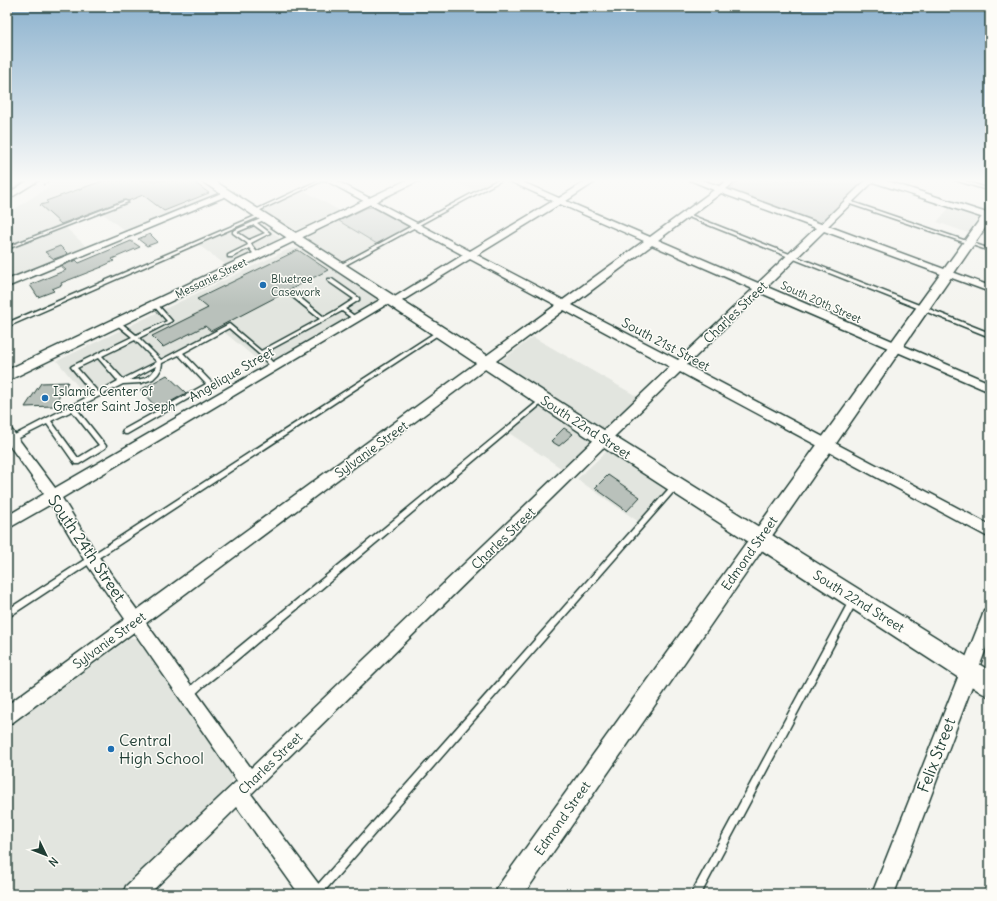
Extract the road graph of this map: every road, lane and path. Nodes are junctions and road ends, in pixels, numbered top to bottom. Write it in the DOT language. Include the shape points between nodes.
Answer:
graph roads {
  1 [pos="74,222"];
  2 [pos="158,222"];
  3 [pos="245,222"];
  4 [pos="249,222"];
  5 [pos="260,222"];
  6 [pos="266,222"];
  7 [pos="328,222"];
  8 [pos="408,222"];
  9 [pos="422,222"];
  10 [pos="524,222"];
  11 [pos="607,222"];
  12 [pos="677,222"];
  13 [pos="707,222"];
  14 [pos="808,222"];
  15 [pos="827,222"];
  16 [pos="907,222"];
  17 [pos="984,222"];
  18 [pos="415,226"];
  19 [pos="822,227"];
  20 [pos="294,238"];
  21 [pos="652,241"];
  22 [pos="968,243"];
  23 [pos="7,248"];
  24 [pos="252,248"];
  25 [pos="990,250"];
  26 [pos="471,255"];
  27 [pos="230,256"];
  28 [pos="792,257"];
  29 [pos="338,267"];
  30 [pos="946,273"];
  31 [pos="330,280"];
  32 [pos="7,284"];
  33 [pos="760,288"];
  34 [pos="990,289"];
  35 [pos="291,293"];
  36 [pos="391,301"];
  37 [pos="155,305"];
  38 [pos="564,306"];
  39 [pos="922,308"];
  40 [pos="342,309"];
  41 [pos="355,318"];
  42 [pos="324,319"];
  43 [pos="118,323"];
  44 [pos="7,325"];
  45 [pos="439,332"];
  46 [pos="990,335"];
  47 [pos="135,338"];
  48 [pos="894,347"];
  49 [pos="179,352"];
  50 [pos="261,353"];
  51 [pos="99,355"];
  52 [pos="160,362"];
  53 [pos="487,363"];
  54 [pos="273,366"];
  55 [pos="678,367"];
  56 [pos="7,376"];
  57 [pos="122,382"];
  58 [pos="990,388"];
  59 [pos="97,396"];
  60 [pos="543,400"];
  61 [pos="73,408"];
  62 [pos="48,421"];
  63 [pos="125,432"];
  64 [pos="9,438"];
  65 [pos="604,439"];
  66 [pos="826,445"];
  67 [pos="676,485"];
  68 [pos="53,496"];
  69 [pos="7,523"];
  70 [pos="990,532"];
  71 [pos="759,538"];
  72 [pos="91,558"];
  73 [pos="854,598"];
  74 [pos="7,614"];
  75 [pos="990,617"];
  76 [pos="136,621"];
  77 [pos="968,671"];
  78 [pos="990,685"];
  79 [pos="188,695"];
  80 [pos="7,716"];
  81 [pos="245,788"];
  82 [pos="134,894"];
  83 [pos="312,894"];
  84 [pos="315,894"];
  85 [pos="508,894"];
  86 [pos="696,894"];
  87 [pos="882,894"];
  1 -- 23 [label="lane"];
  2 -- 32 [label="street"];
  3 -- 44 [label="lane"];
  4 -- 24 [label="lane" via="234,232"];
  5 -- 24 [label="lane" via="268,233"];
  6 -- 20 [label="main road, South 22nd Street"];
  7 -- 20 [label="street, Messanie Street"];
  8 -- 18 [label="street, South 21st Street"];
  9 -- 18 [label="lane"];
  10 -- 26 [label="street, Angelique Street"];
  11 -- 21 [label="street, South 20th Street"];
  12 -- 21 [label="street, Sylvanie Street"];
  13 -- 28 [label="lane"];
  14 -- 19 [label="street"];
  15 -- 19 [label="street, Charles Street"];
  16 -- 22 [label="lane"];
  17 -- 22 [label="street, Edmond Street"];
  18 -- 26 [label="street, South 21st Street"];
  18 -- 29 [label="lane"];
  19 -- 28 [label="street, Charles Street"];
  19 -- 30 [label="street"];
  20 -- 24 [label="street, Messanie Street"];
  20 -- 29 [label="main road, South 22nd Street"];
  21 -- 33 [label="street, South 20th Street"];
  21 -- 38 [label="street, Sylvanie Street"];
  22 -- 25 [label="lane"];
  22 -- 30 [label="street, Edmond Street"];
  24 -- 27 [label="lane"];
  24 -- 37 [label="street, Messanie Street"];
  26 -- 36 [label="street, Angelique Street"];
  26 -- 38 [label="street, South 21st Street"];
  28 -- 33 [label="street, Charles Street"];
  28 -- 39 [label="lane"];
  29 -- 36 [label="main road, South 22nd Street"];
  30 -- 34 [label="street"];
  30 -- 39 [label="street, Edmond Street"];
  31 -- 40 [label="lane" via="358,299"];
  33 -- 48 [label="street, South 20th Street"];
  33 -- 55 [label="street, Charles Street"];
  35 -- 42 [label="lane"];
  36 -- 41 [label="street, Angelique Street"];
  36 -- 45 [label="main road, South 22nd Street"];
  37 -- 43 [label="street, Messanie Street"];
  37 -- 47 [label="lane" via="170,321"];
  38 -- 53 [label="street, Sylvanie Street"];
  38 -- 55 [label="street, South 21st Street"];
  39 -- 46 [label="lane"];
  39 -- 48 [label="street, Edmond Street"];
  40 -- 41 [label="lane"];
  40 -- 42 [label="lane"];
  41 -- 54 [label="street, Angelique Street"];
  42 -- 50 [label="lane"];
  43 -- 47 [label="lane"];
  43 -- 56 [label="street, Messanie Street"];
  45 -- 53 [label="main road, South 22nd Street"];
  45 -- 72 [label="lane"];
  47 -- 51 [label="lane"];
  47 -- 52 [label="lane"];
  48 -- 58 [label="street, South 20th Street"];
  48 -- 66 [label="street, Edmond Street"];
  49 -- 50 [label="lane" via="229,326"];
  49 -- 52 [label="lane"];
  49 -- 63 [label="lane" via="210,384"];
  50 -- 54 [label="lane"];
  51 -- 57 [label="lane"];
  51 -- 59 [label="lane" via="74,367"];
  52 -- 57 [label="lane"];
  52 -- 57 [label="lane" via="158,371 150,378"];
  53 -- 60 [label="main road, South 22nd Street"];
  53 -- 76 [label="street, Sylvanie Street"];
  54 -- 68 [label="street, Angelique Street"];
  55 -- 65 [label="street, Charles Street"];
  55 -- 66 [label="street, South 21st Street"];
  57 -- 59 [label="lane"];
  59 -- 61 [label="lane"];
  60 -- 65 [label="main road, South 22nd Street"];
  60 -- 79 [label="lane"];
  61 -- 62 [label="lane"];
  61 -- 62 [label="lane" via="103,446 77,462"];
  62 -- 64 [label="lane"];
  64 -- 68 [label="street, South 24th Street"];
  65 -- 67 [label="main road, South 22nd Street"];
  65 -- 81 [label="street, Charles Street"];
  66 -- 70 [label="street, South 21st Street"];
  66 -- 71 [label="street, Edmond Street"];
  67 -- 71 [label="main road, South 22nd Street"];
  67 -- 84 [label="lane"];
  68 -- 69 [label="street, Angelique Street"];
  68 -- 72 [label="street, South 24th Street"];
  71 -- 73 [label="main road, South 22nd Street"];
  71 -- 85 [label="street, Edmond Street"];
  72 -- 74 [label="lane"];
  72 -- 76 [label="street, South 24th Street"];
  73 -- 77 [label="main road, South 22nd Street"];
  73 -- 86 [label="lane"];
  75 -- 77 [label="street, Felix Street"];
  76 -- 79 [label="street, South 24th Street"];
  76 -- 80 [label="street, Sylvanie Street"];
  77 -- 78 [label="main road, South 22nd Street"];
  77 -- 87 [label="street, Felix Street"];
  79 -- 81 [label="street, South 24th Street"];
  81 -- 82 [label="street, Charles Street"];
  81 -- 83 [label="street, South 24th Street"];
}
